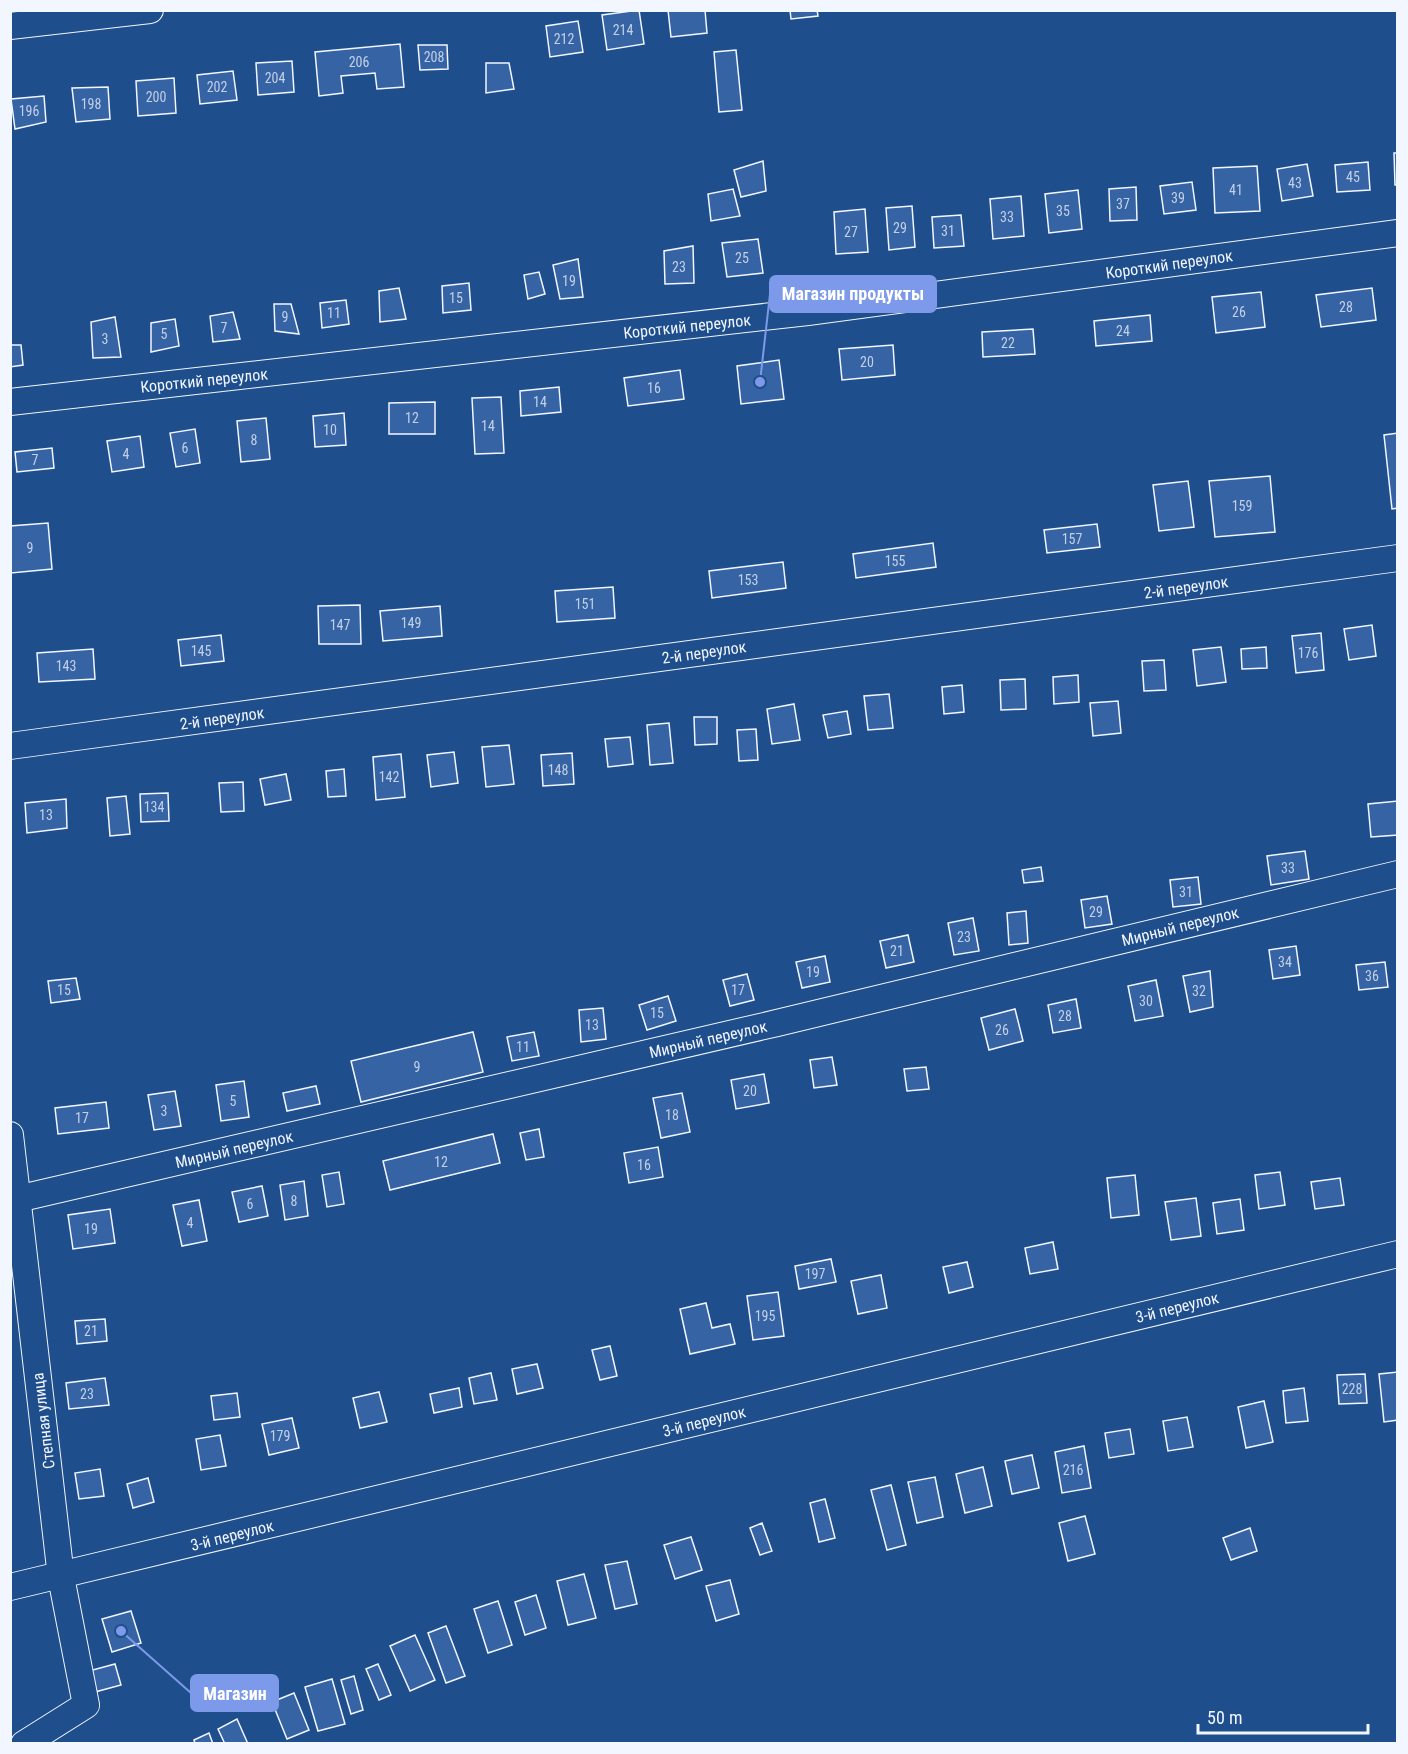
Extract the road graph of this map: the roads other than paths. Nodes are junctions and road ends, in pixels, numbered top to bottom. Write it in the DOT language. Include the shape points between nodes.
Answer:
graph roads {
  1 [pos="150,10"];
  2 [pos="10,26"];
  3 [pos="1398,233"];
  4 [pos="10,402"];
  5 [pos="1398,558"];
  6 [pos="10,746"];
  7 [pos="1398,874"];
  8 [pos="10,1135"];
  9 [pos="17,1199"];
  10 [pos="1398,1254"];
  11 [pos="61,1576"];
  12 [pos="10,1587"];
  13 [pos="24,1743"];
  1 -- 2 [label="street"];
  3 -- 4 [label="street, Короткий переулок" via="808,312"];
  5 -- 6 [label="street, 2-й переулок"];
  7 -- 9 [label="street, Мирный переулок"];
  8 -- 9 [label="street, Степная улица"];
  9 -- 11 [label="street, Степная улица"];
  10 -- 11 [label="street, 3-й переулок"];
  11 -- 12 [label="street, 3-й переулок"];
  11 -- 13 [label="street, Степная улица" via="86,1705"];
}
